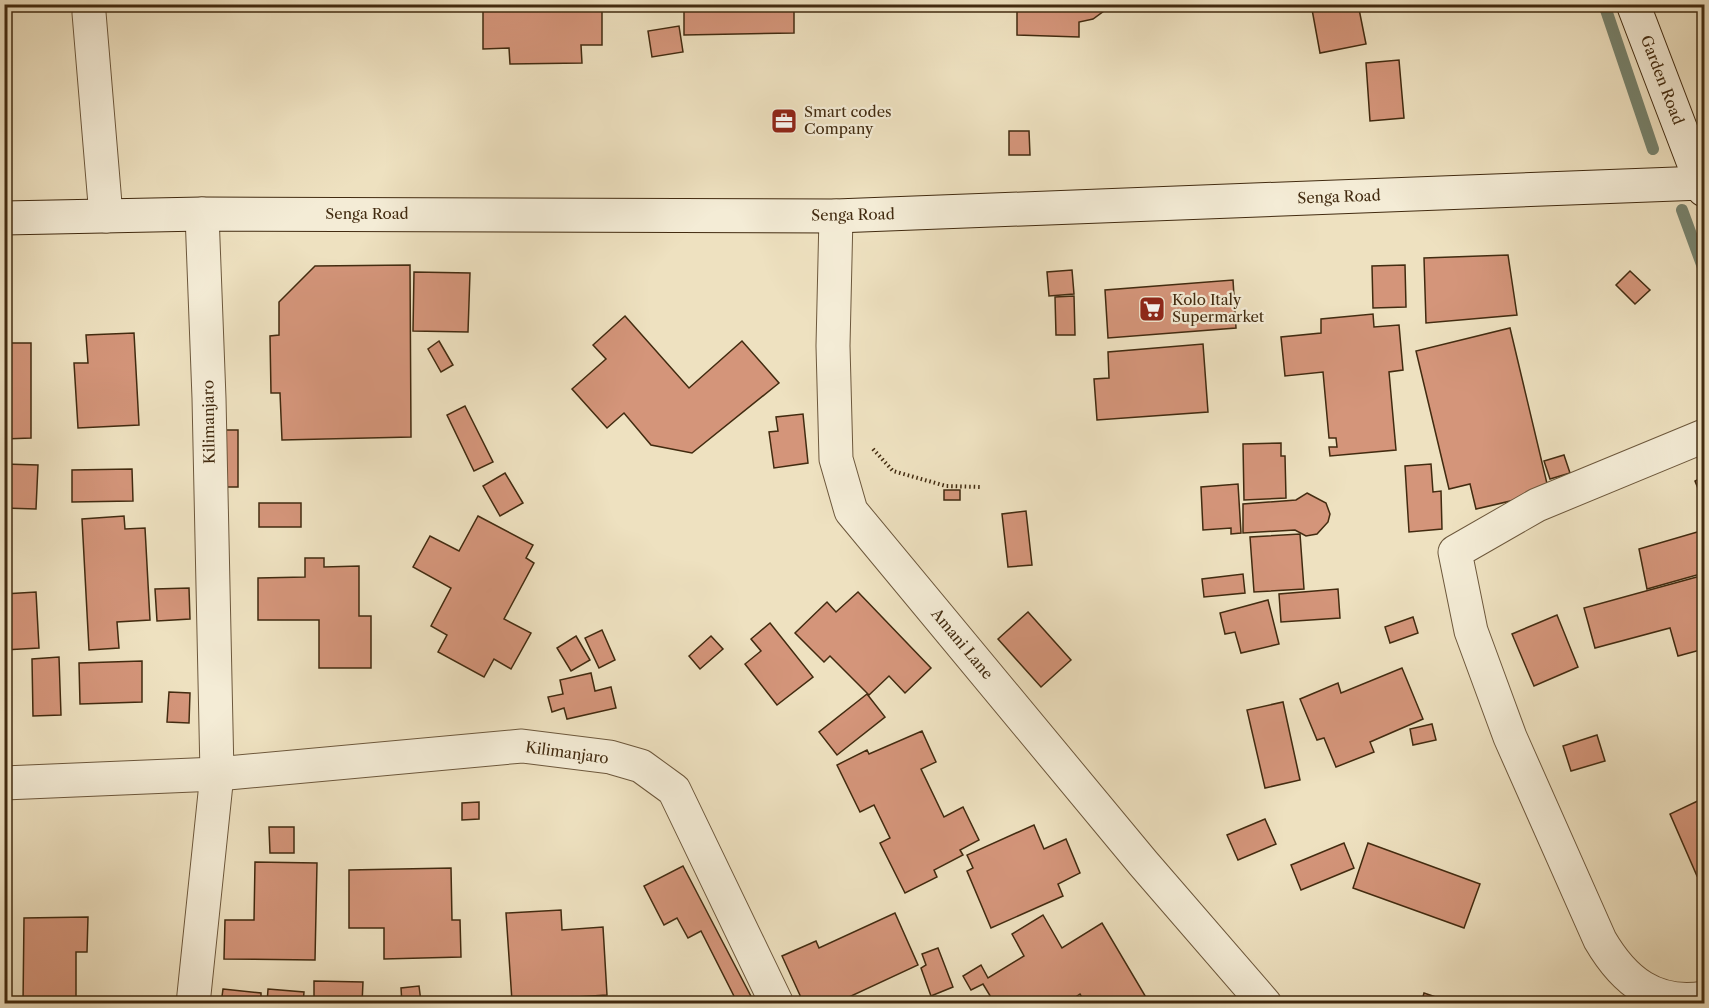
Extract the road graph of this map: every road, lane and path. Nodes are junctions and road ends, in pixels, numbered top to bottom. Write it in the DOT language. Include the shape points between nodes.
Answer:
graph roads {
  1 [pos="1633,4"];
  2 [pos="89,13"];
  3 [pos="1703,186"];
  4 [pos="202,214"];
  5 [pos="106,216"];
  6 [pos="836,216"];
  7 [pos="4,218"];
  8 [pos="1704,436"];
  9 [pos="870,445"];
  10 [pos="980,487"];
  11 [pos="217,774"];
  12 [pos="4,783"];
  13 [pos="1704,998"];
  14 [pos="193,1004"];
  15 [pos="777,1004"];
  16 [pos="1265,1004"];
  1 -- 3 [label="street, Garden Road"];
  2 -- 5 [label="street"];
  3 -- 6 [label="street, Senga Road"];
  4 -- 5 [label="street, Senga Road"];
  4 -- 6 [label="street, Senga Road"];
  4 -- 11 [label="street, Kilimanjaro"];
  5 -- 7 [label="street, Senga Road"];
  6 -- 16 [label="street, Amani Lane" via="836,459 851,510"];
  8 -- 13 [label="street" via="1537,505 1455,552 1471,631 1510,737 1600,940 1614,964 1635,984 1661,996"];
  9 -- 10 [label="path" via="893,471 946,486"];
  11 -- 12 [label="street, Kilimanjaro"];
  11 -- 14 [label="street, Kilimanjaro"];
  11 -- 15 [label="street, Kilimanjaro" via="522,746 641,766 674,790"];
}
